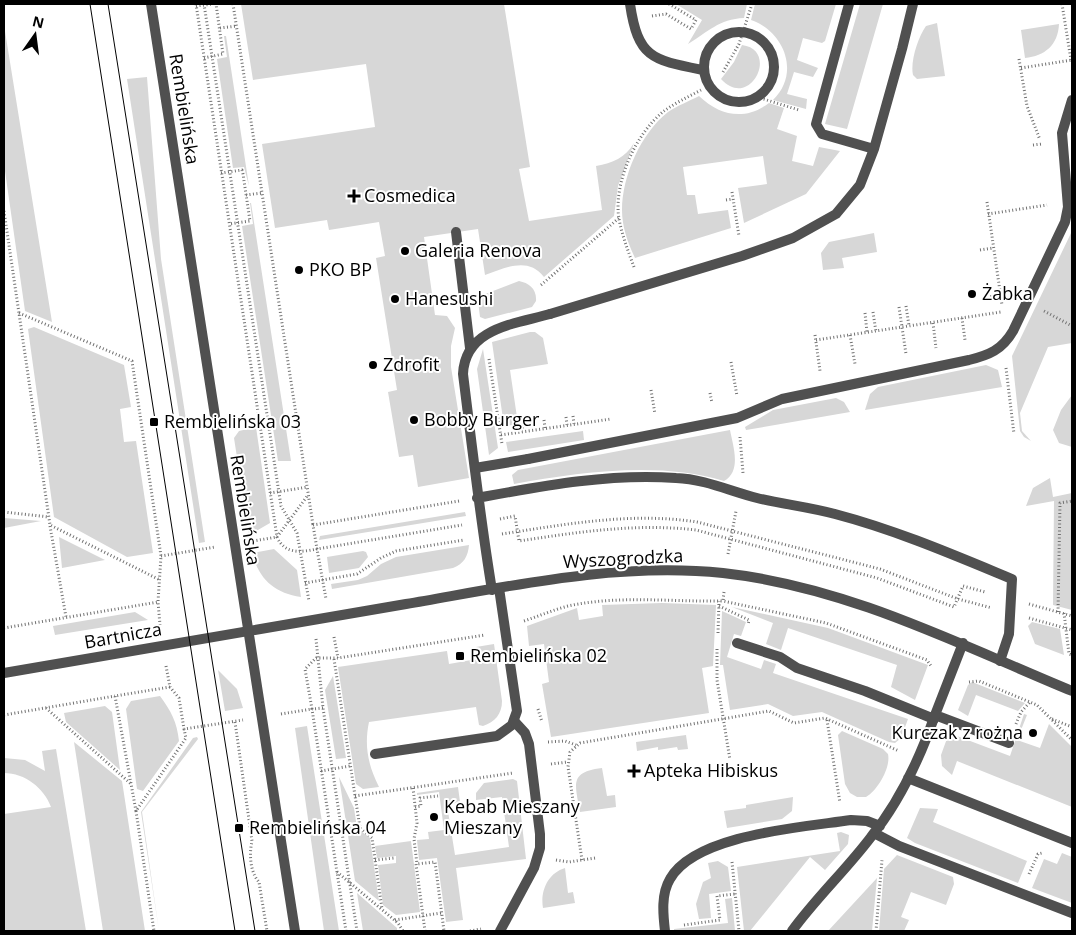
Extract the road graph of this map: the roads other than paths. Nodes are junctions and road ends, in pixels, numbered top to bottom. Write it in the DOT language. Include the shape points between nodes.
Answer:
graph roads {
  1 [pos="151,4"];
  2 [pos="630,4"];
  3 [pos="849,4"];
  4 [pos="913,4"];
  5 [pos="703,70"];
  6 [pos="1072,100"];
  7 [pos="874,149"];
  8 [pos="456,232"];
  9 [pos="470,348"];
  10 [pos="475,468"];
  11 [pos="477,498"];
  12 [pos="495,589"];
  13 [pos="248,631"];
  14 [pos="737,643"];
  15 [pos="963,643"];
  16 [pos="1000,661"];
  17 [pos="4,673"];
  18 [pos="1072,691"];
  19 [pos="934,717"];
  20 [pos="514,721"];
  21 [pos="1009,743"];
  22 [pos="375,754"];
  23 [pos="908,778"];
  24 [pos="877,829"];
  25 [pos="1072,843"];
  26 [pos="1072,913"];
  27 [pos="665,929"];
  28 [pos="295,931"];
  29 [pos="500,931"];
  30 [pos="792,931"];
  1 -- 13 [label="street, Rembielińska"];
  2 -- 5 [label="street" via="637,38 648,51 676,65"];
  3 -- 7 [label="street" via="816,115 816,127 822,134"];
  4 -- 7 [label="street"];
  5 -- 5 [label="street" via="708,85 720,97 735,102 757,97 771,81 774,60 763,41 743,32 723,35 714,41 708,49"];
  6 -- 10 [label="street" via="1062,133 1067,202 1063,228 1005,344 996,351 981,357 776,401 740,417"];
  7 -- 9 [label="street" via="860,185 836,214 793,238 486,334"];
  8 -- 9 [label="street"];
  9 -- 10 [label="street" via="464,360 463,374"];
  10 -- 11 [label="street"];
  11 -- 12 [label="street"];
  11 -- 16 [label="street" via="553,484 676,478 833,513 875,526 1012,579 1009,634"];
  12 -- 13 [label="street, Wyszogrodzka"];
  12 -- 15 [label="street, Wyszogrodzka" via="618,572 675,569 725,574 826,593"];
  12 -- 20 [label="street" via="505,628 517,706"];
  13 -- 17 [label="street, Bartnicza"];
  13 -- 28 [label="street, Rembielińska"];
  14 -- 19 [label="street"];
  15 -- 16 [label="street, Wyszogrodzka"];
  15 -- 19 [label="street"];
  16 -- 18 [label="street, Wyszogrodzka"];
  19 -- 21 [label="street"];
  19 -- 23 [label="street"];
  20 -- 22 [label="street" via="509,729 497,736"];
  20 -- 29 [label="street" via="523,729 529,744 540,834 534,868"];
  23 -- 24 [label="street"];
  23 -- 25 [label="street"];
  24 -- 26 [label="street" via="896,845"];
  24 -- 27 [label="street" via="856,819 730,841 690,860 673,874 665,896"];
  24 -- 30 [label="street"];
}
